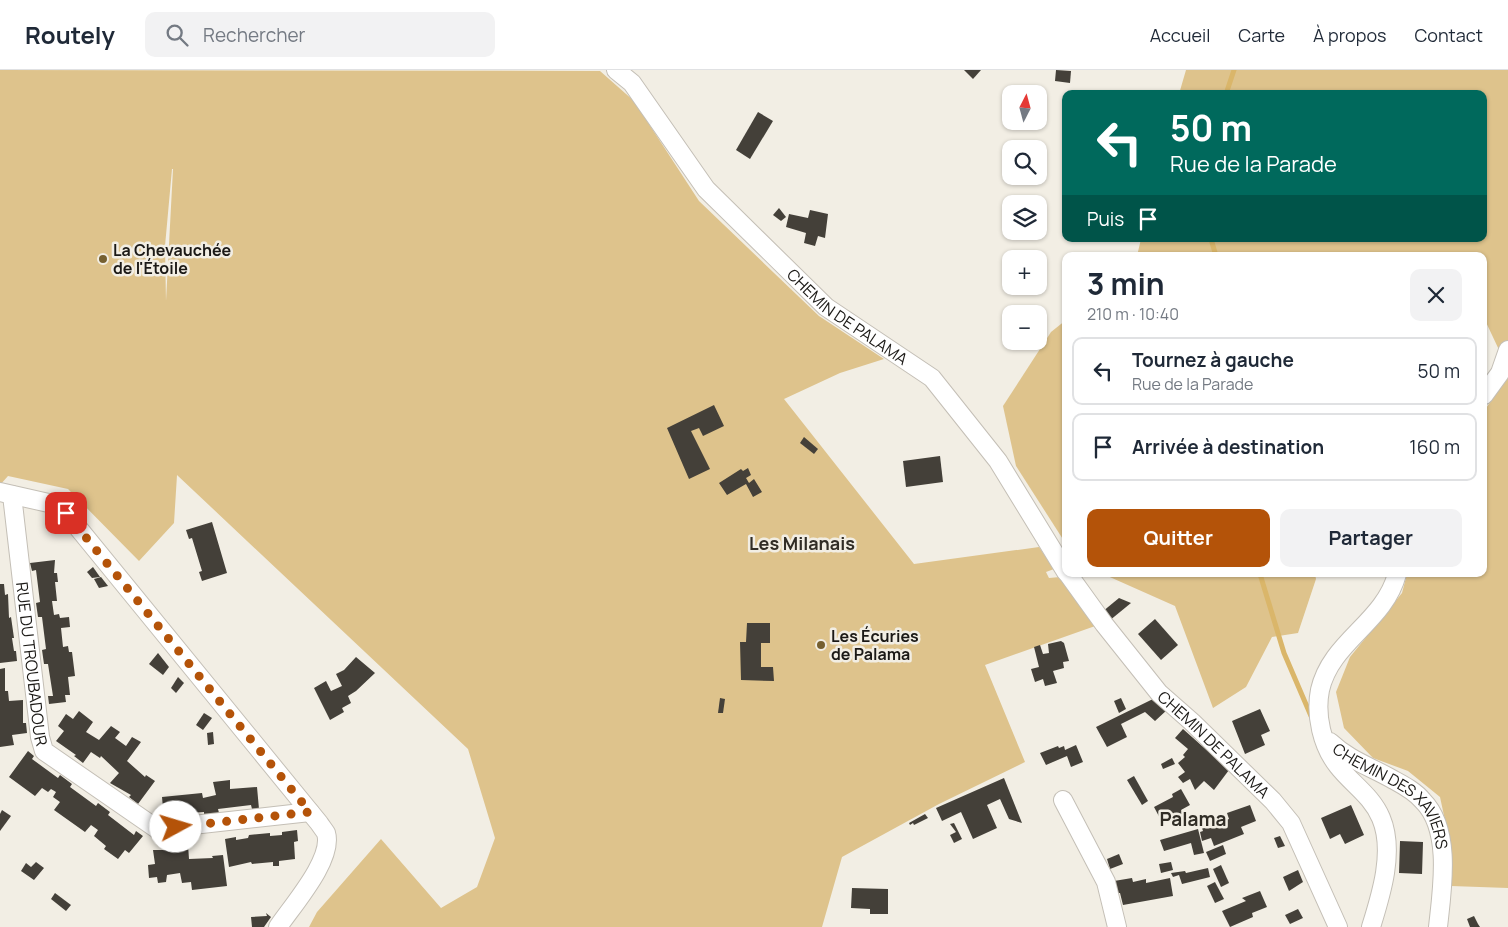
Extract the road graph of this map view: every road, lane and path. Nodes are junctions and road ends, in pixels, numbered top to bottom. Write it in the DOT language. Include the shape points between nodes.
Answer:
graph roads {
  1 [pos="616,70"];
  2 [pos="1508,350"];
  3 [pos="1487,391"];
  4 [pos="6,493"];
  5 [pos="1062,565"];
  6 [pos="1070,577"];
  7 [pos="1396,577"];
  8 [pos="1322,734"];
  9 [pos="1063,800"];
  10 [pos="310,812"];
  11 [pos="278,927"];
  12 [pos="1117,927"];
  13 [pos="1338,927"];
  14 [pos="1372,927"];
  15 [pos="1438,927"];
  1 -- 5 [label="street, CHEMIN DE PALAMA" via="632,83 706,189 819,300 932,378 998,461"];
  2 -- 3 [label="street" via="1500,373"];
  4 -- 10 [label="street" via="53,504 66,513"];
  4 -- 10 [label="street, RUE DU TROUBADOUR" via="44,751 157,829"];
  6 -- 13 [label="street, CHEMIN DE PALAMA" via="1159,693 1273,801 1291,823"];
  7 -- 8 [label="street" via="1392,591 1381,607 1329,666 1320,690"];
  8 -- 14 [label="street" via="1338,767 1365,793 1382,819 1386,842 1385,869"];
  8 -- 15 [label="street, CHEMIN DES XAVIERS" via="1345,756 1408,788 1424,801 1434,816 1441,837 1443,872"];
  9 -- 12 [label="street" via="1106,882"];
  10 -- 11 [label="street" via="326,833 326,851 319,867"];
}
